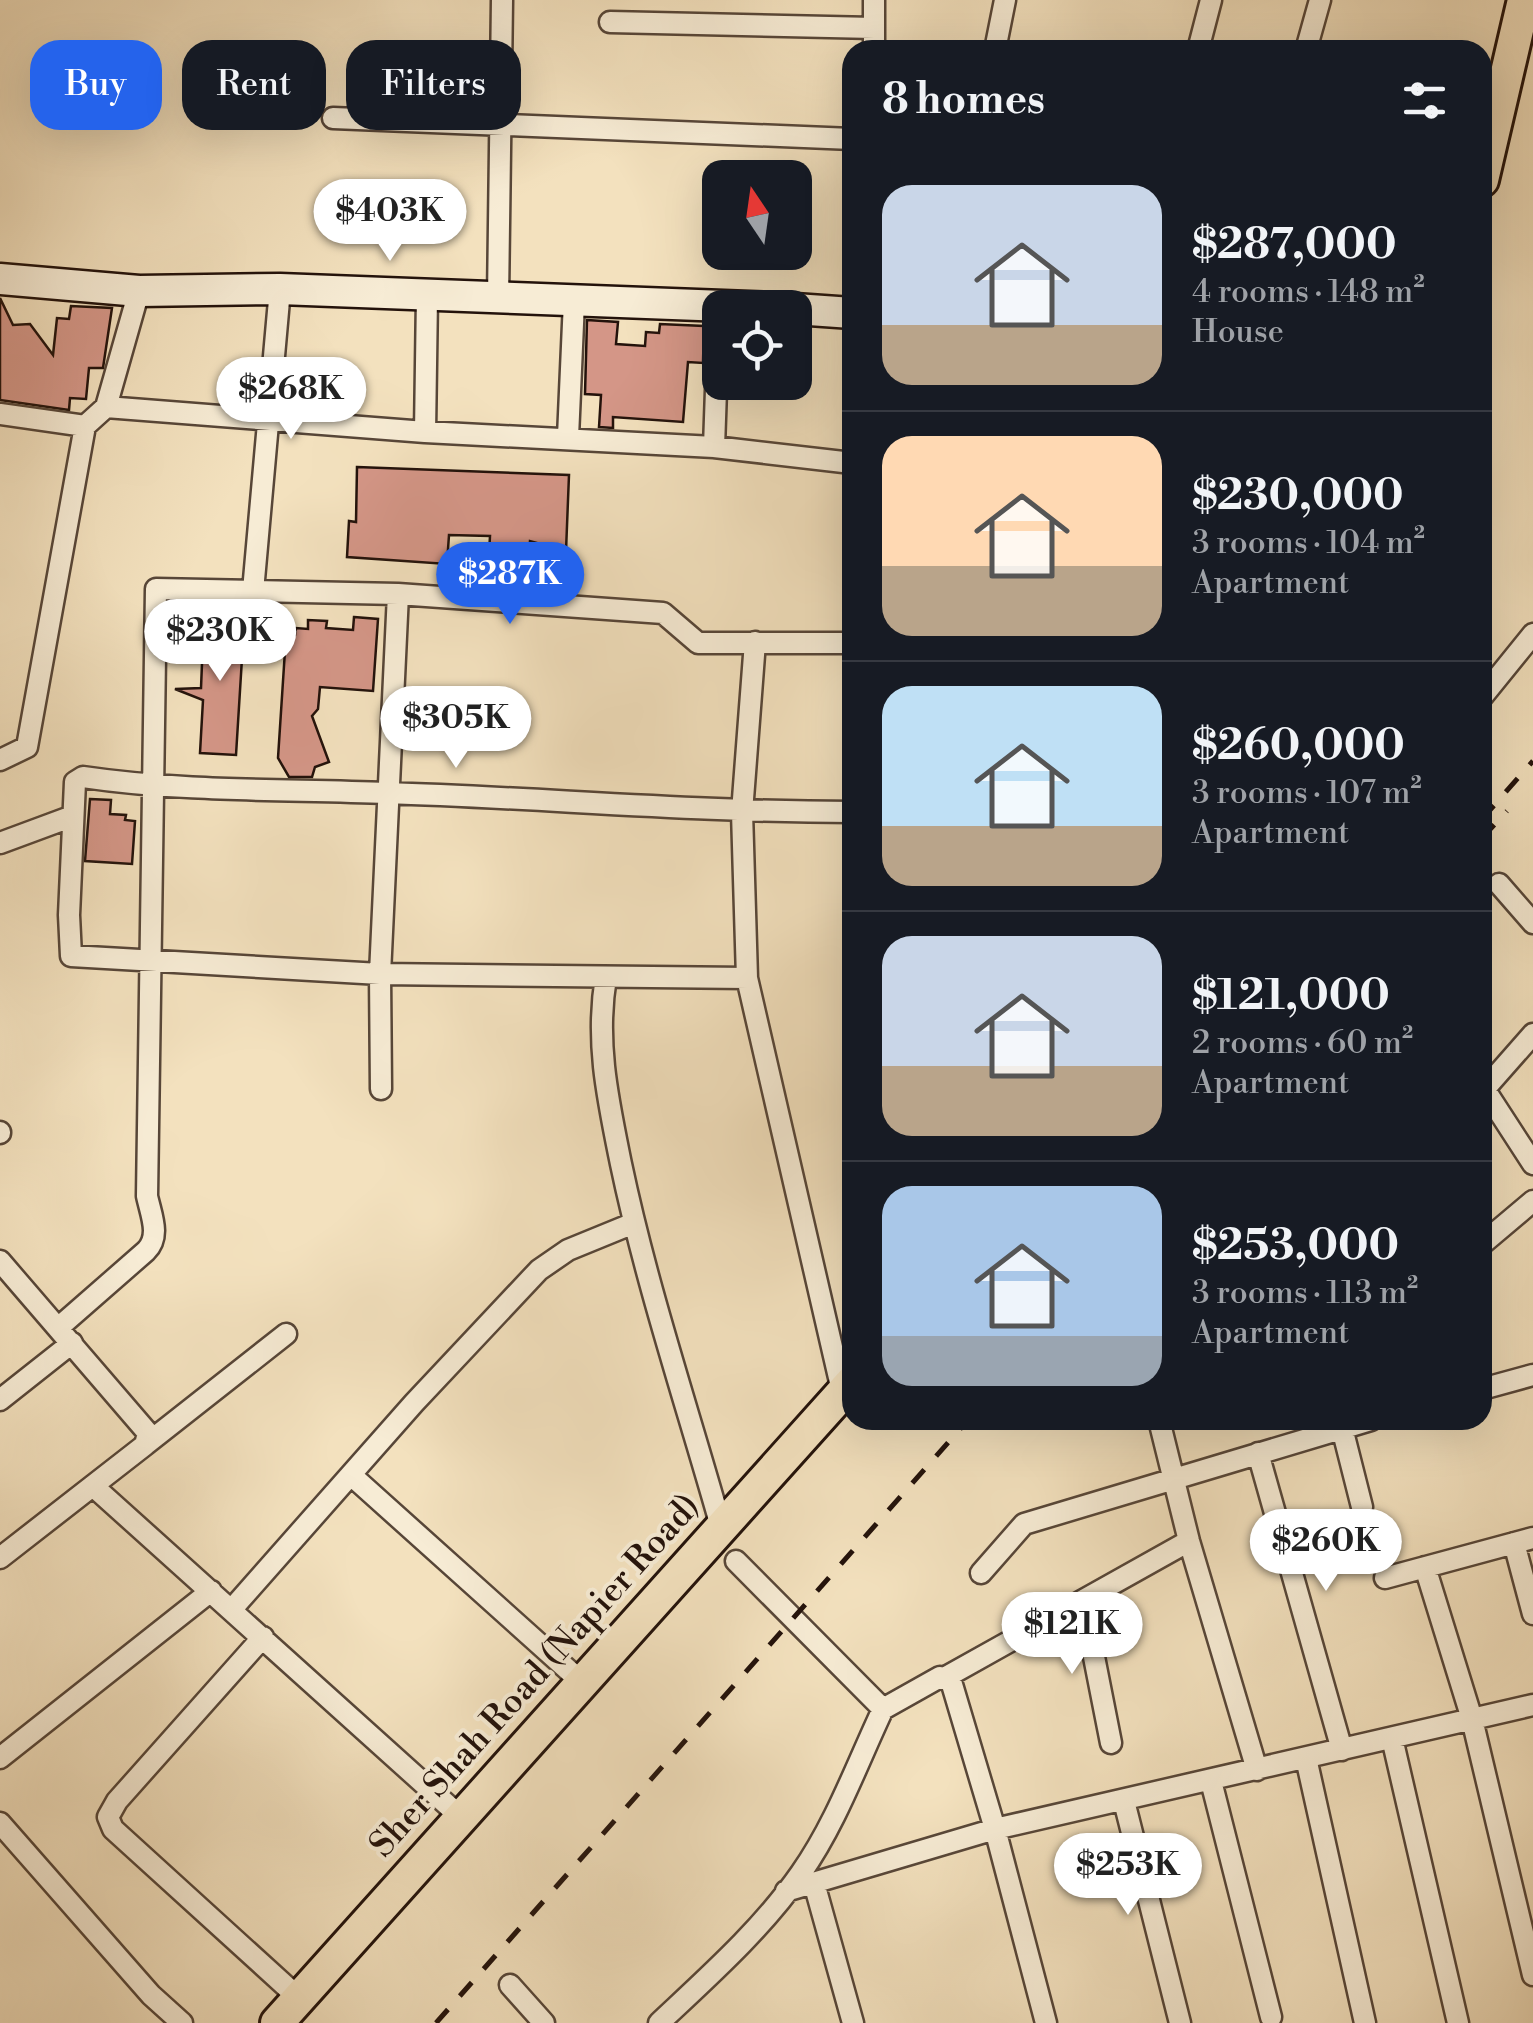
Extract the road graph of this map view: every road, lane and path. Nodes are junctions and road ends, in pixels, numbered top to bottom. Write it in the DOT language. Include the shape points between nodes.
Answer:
graph roads {
  1 [pos="502,0"];
  2 [pos="874,0"];
  3 [pos="1005,0"];
  4 [pos="1211,0"];
  5 [pos="1320,0"];
  6 [pos="1510,1"];
  7 [pos="610,22"];
  8 [pos="874,28"];
  9 [pos="501,40"];
  10 [pos="874,40"];
  11 [pos="997,40"];
  12 [pos="1201,40"];
  13 [pos="1309,40"];
  14 [pos="1492,73"];
  15 [pos="1492,116"];
  16 [pos="333,118"];
  17 [pos="346,118"];
  18 [pos="521,125"];
  19 [pos="500,130"];
  20 [pos="842,139"];
  21 [pos="0,279"];
  22 [pos="280,289"];
  23 [pos="140,291"];
  24 [pos="427,296"];
  25 [pos="498,299"];
  26 [pos="574,301"];
  27 [pos="702,304"];
  28 [pos="812,310"];
  29 [pos="842,312"];
  30 [pos="716,400"];
  31 [pos="106,406"];
  32 [pos="0,414"];
  33 [pos="268,420"];
  34 [pos="85,426"];
  35 [pos="425,432"];
  36 [pos="568,438"];
  37 [pos="714,447"];
  38 [pos="842,462"];
  39 [pos="253,591"];
  40 [pos="398,594"];
  41 [pos="1533,634"];
  42 [pos="755,642"];
  43 [pos="842,643"];
  44 [pos="1492,685"];
  45 [pos="0,760"];
  46 [pos="156,788"];
  47 [pos="388,792"];
  48 [pos="742,812"];
  49 [pos="842,812"];
  50 [pos="73,816"];
  51 [pos="0,843"];
  52 [pos="1500,884"];
  53 [pos="1533,923"];
  54 [pos="148,963"];
  55 [pos="380,974"];
  56 [pos="606,977"];
  57 [pos="747,978"];
  58 [pos="1533,1034"];
  59 [pos="1492,1082"];
  60 [pos="381,1089"];
  61 [pos="1492,1103"];
  62 [pos="1533,1164"];
  63 [pos="1533,1201"];
  64 [pos="634,1223"];
  65 [pos="1492,1236"];
  66 [pos="0,1261"];
  67 [pos="286,1334"];
  68 [pos="65,1336"];
  69 [pos="842,1366"];
  70 [pos="1533,1375"];
  71 [pos="842,1386"];
  72 [pos="1492,1386"];
  73 [pos="0,1400"];
  74 [pos="1162,1430"];
  75 [pos="1324,1430"];
  76 [pos="1343,1430"];
  77 [pos="145,1444"];
  78 [pos="1258,1453"];
  79 [pos="351,1474"];
  80 [pos="1174,1478"];
  81 [pos="93,1486"];
  82 [pos="1362,1507"];
  83 [pos="718,1516"];
  84 [pos="1523,1540"];
  85 [pos="1189,1541"];
  86 [pos="0,1558"];
  87 [pos="736,1561"];
  88 [pos="1425,1567"];
  89 [pos="981,1574"];
  90 [pos="1385,1578"];
  91 [pos="211,1591"];
  92 [pos="1082,1601"];
  93 [pos="232,1609"];
  94 [pos="1533,1614"];
  95 [pos="263,1637"];
  96 [pos="576,1676"];
  97 [pos="946,1676"];
  98 [pos="1533,1705"];
  99 [pos="883,1708"];
  100 [pos="1472,1719"];
  101 [pos="1392,1738"];
  102 [pos="1110,1743"];
  103 [pos="1342,1750"];
  104 [pos="0,1758"];
  105 [pos="1306,1758"];
  106 [pos="1258,1770"];
  107 [pos="1211,1781"];
  108 [pos="1124,1801"];
  109 [pos="453,1810"];
  110 [pos="0,1823"];
  111 [pos="996,1829"];
  112 [pos="814,1883"];
  113 [pos="786,1891"];
  114 [pos="1533,1975"];
  115 [pos="303,1984"];
  116 [pos="510,1985"];
  117 [pos="1271,2017"];
  118 [pos="182,2023"];
  119 [pos="277,2023"];
  120 [pos="544,2023"];
  121 [pos="660,2023"];
  122 [pos="853,2023"];
  123 [pos="1046,2023"];
  124 [pos="1180,2023"];
  125 [pos="1365,2023"];
  126 [pos="1458,2023"];
  1 -- 9 [label="street"];
  2 -- 8 [label="street"];
  3 -- 11 [label="street"];
  4 -- 12 [label="street"];
  5 -- 13 [label="street"];
  6 -- 14 [label="main road"];
  6 -- 15 [label="main road"];
  7 -- 8 [label="street"];
  8 -- 10 [label="street"];
  16 -- 17 [label="street"];
  18 -- 20 [label="street"];
  19 -- 25 [label="street"];
  21 -- 23 [label="main road"];
  22 -- 23 [label="main road"];
  22 -- 24 [label="main road"];
  22 -- 33 [label="street"];
  23 -- 31 [label="street"];
  24 -- 25 [label="main road"];
  24 -- 35 [label="street"];
  25 -- 26 [label="main road"];
  26 -- 27 [label="main road"];
  26 -- 36 [label="street"];
  28 -- 29 [label="main road"];
  30 -- 37 [label="street"];
  31 -- 33 [label="street"];
  31 -- 34 [label="street"];
  32 -- 34 [label="street"];
  33 -- 35 [label="street"];
  33 -- 39 [label="street"];
  34 -- 45 [label="street" via="27,748"];
  35 -- 36 [label="street"];
  36 -- 37 [label="street"];
  37 -- 38 [label="street"];
  39 -- 40 [label="street"];
  39 -- 46 [label="street" via="156,589"];
  40 -- 42 [label="street" via="663,612 698,643"];
  40 -- 47 [label="street"];
  41 -- 44 [label="street"];
  42 -- 43 [label="street"];
  42 -- 48 [label="street"];
  46 -- 47 [label="street"];
  46 -- 50 [label="street" via="82,777 74,782"];
  46 -- 54 [label="street"];
  47 -- 48 [label="street"];
  47 -- 55 [label="street"];
  48 -- 49 [label="street"];
  48 -- 57 [label="street"];
  50 -- 51 [label="street"];
  50 -- 54 [label="street" via="71,956"];
  52 -- 53 [label="street"];
  54 -- 55 [label="street"];
  54 -- 68 [label="street" via="147,1196 153,1244"];
  55 -- 56 [label="street"];
  55 -- 60 [label="street"];
  56 -- 57 [label="street"];
  56 -- 64 [label="street" via="599,1016 602,1069"];
  57 -- 69 [label="street"];
  58 -- 59 [label="street"];
  61 -- 62 [label="street"];
  63 -- 65 [label="street"];
  64 -- 79 [label="street" via="568,1250 539,1270"];
  64 -- 83 [label="street"];
  66 -- 68 [label="street"];
  67 -- 77 [label="street"];
  68 -- 73 [label="street"];
  68 -- 77 [label="street" via="142,1423"];
  70 -- 72 [label="street"];
  71 -- 115 [label="main road, Sher Shah Road (Napier Road)"];
  74 -- 80 [label="street"];
  75 -- 78 [label="street"];
  76 -- 82 [label="street"];
  77 -- 81 [label="street"];
  78 -- 80 [label="street"];
  78 -- 103 [label="street"];
  79 -- 93 [label="street"];
  79 -- 96 [label="street"];
  80 -- 85 [label="street"];
  80 -- 89 [label="street" via="1024,1524"];
  81 -- 86 [label="street"];
  81 -- 91 [label="street"];
  84 -- 88 [label="street"];
  84 -- 94 [label="street"];
  85 -- 92 [label="street"];
  85 -- 106 [label="street"];
  87 -- 99 [label="street"];
  88 -- 90 [label="street"];
  88 -- 100 [label="street"];
  91 -- 93 [label="street"];
  91 -- 104 [label="street"];
  92 -- 97 [label="street"];
  92 -- 102 [label="street"];
  93 -- 95 [label="street"];
  95 -- 109 [label="street"];
  95 -- 115 [label="street" via="108,1818"];
  97 -- 99 [label="street"];
  97 -- 111 [label="street"];
  98 -- 100 [label="street"];
  99 -- 113 [label="street" via="827,1832"];
  100 -- 101 [label="street"];
  100 -- 114 [label="street"];
  101 -- 103 [label="street"];
  101 -- 126 [label="street"];
  103 -- 105 [label="street"];
  105 -- 106 [label="street"];
  105 -- 125 [label="street"];
  106 -- 107 [label="street"];
  107 -- 108 [label="street"];
  107 -- 117 [label="street"];
  108 -- 111 [label="street"];
  108 -- 124 [label="street"];
  110 -- 118 [label="street"];
  111 -- 112 [label="street"];
  111 -- 123 [label="street"];
  112 -- 113 [label="street"];
  112 -- 122 [label="street"];
  113 -- 121 [label="street"];
  115 -- 119 [label="main road, Sher Shah Road (Napier Road)"];
  116 -- 120 [label="street"];
}
